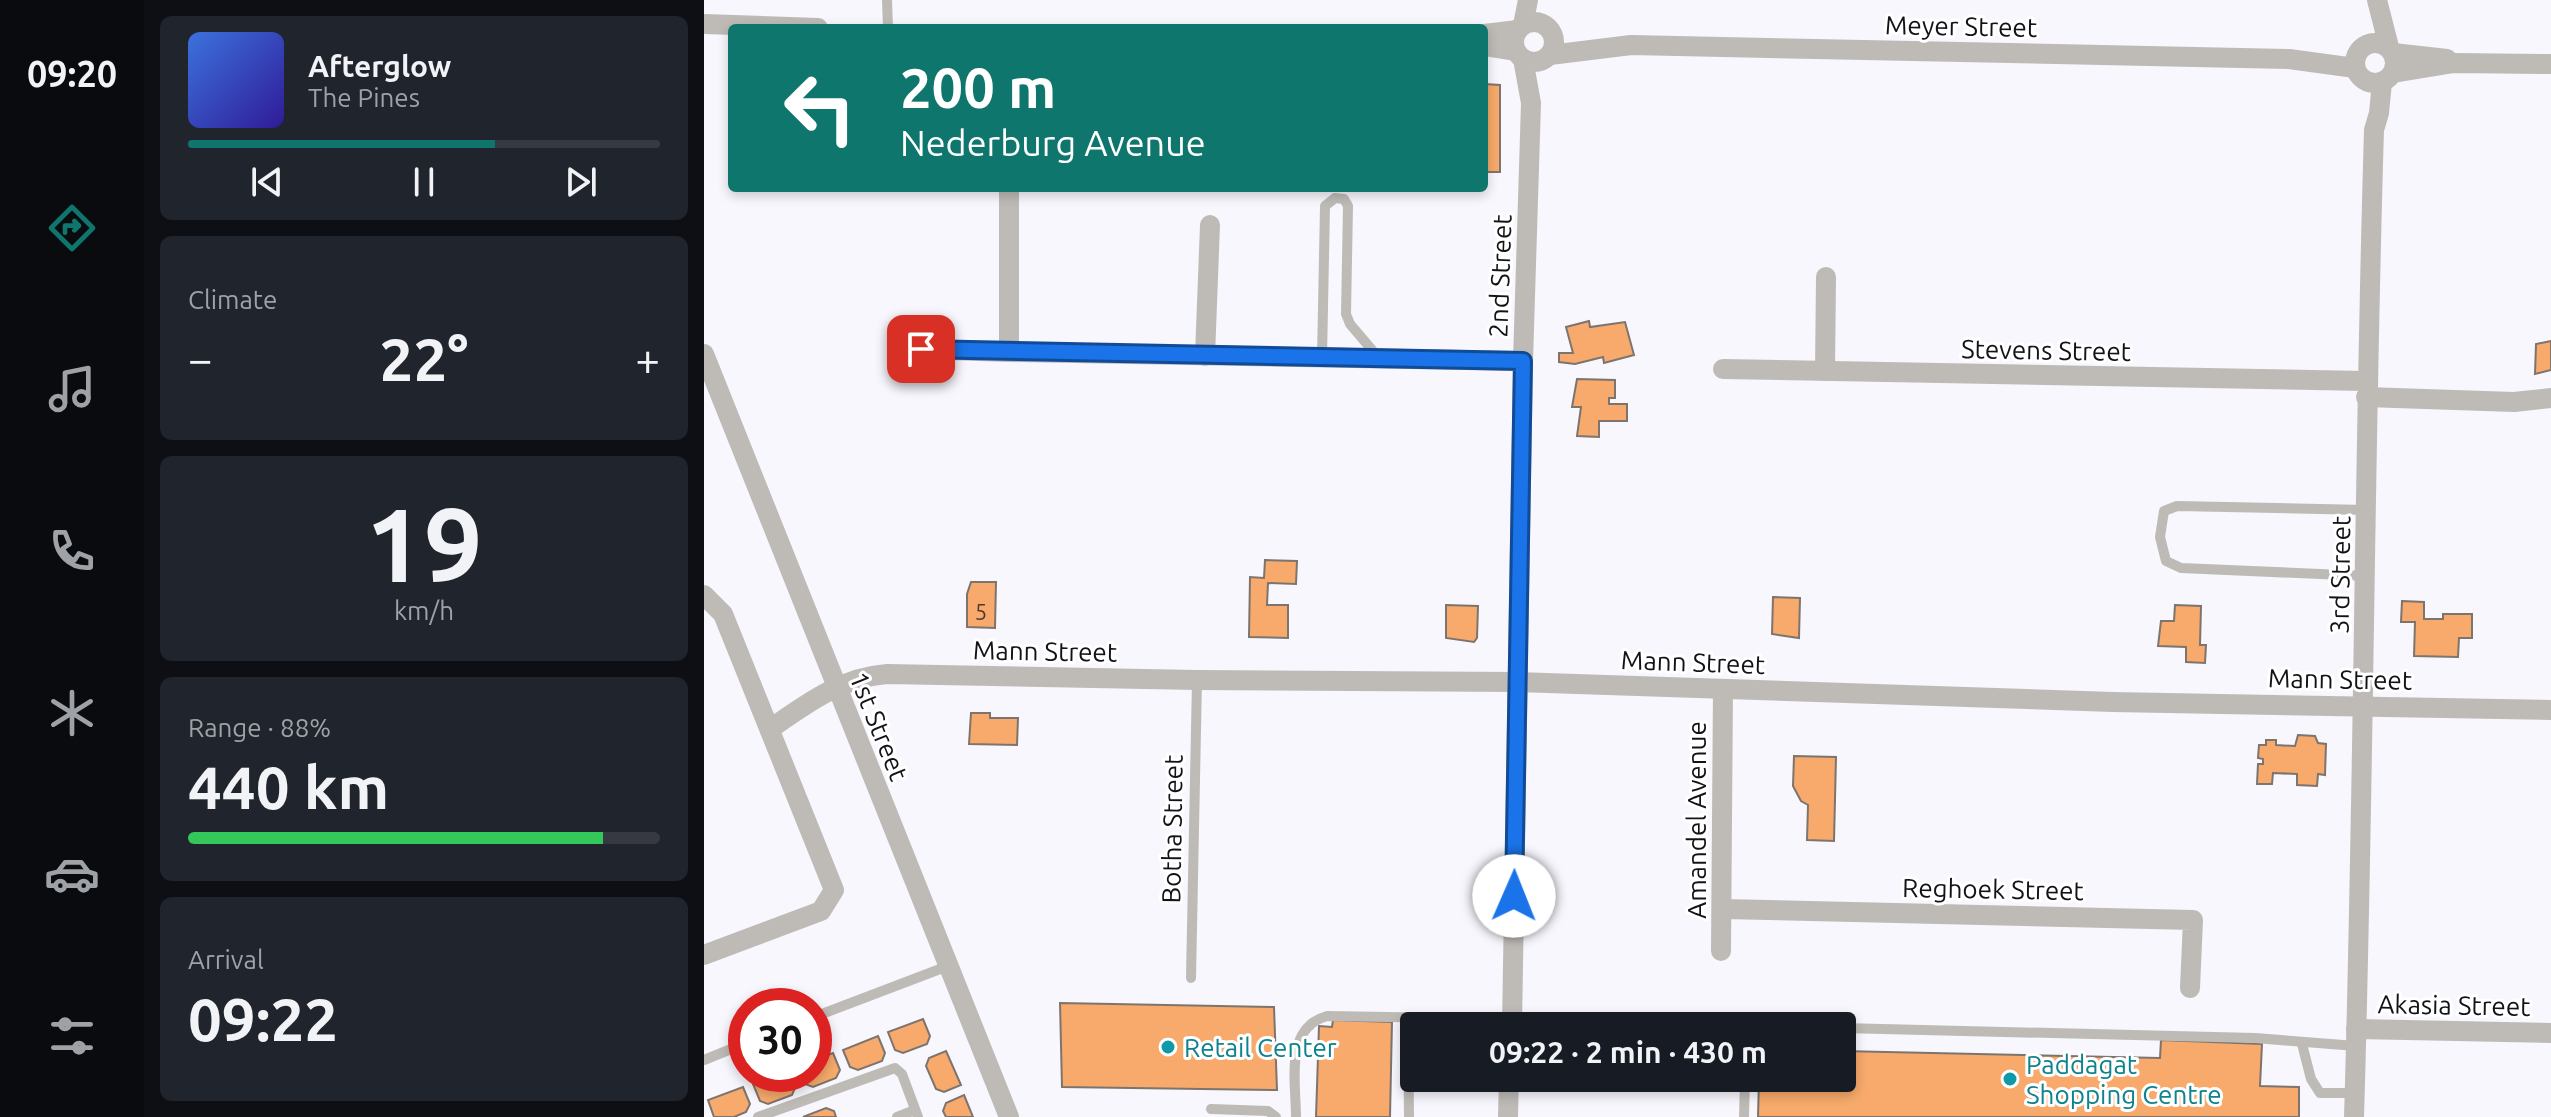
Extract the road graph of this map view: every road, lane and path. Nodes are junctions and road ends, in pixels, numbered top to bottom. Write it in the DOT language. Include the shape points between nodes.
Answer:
graph roads {
  1 [pos="887,0"];
  2 [pos="1528,0"];
  3 [pos="1541,0"];
  4 [pos="704,24"];
  5 [pos="888,24"];
  6 [pos="728,25"];
  7 [pos="1549,29"];
  8 [pos="1488,35"];
  9 [pos="1631,45"];
  10 [pos="1488,46"];
  11 [pos="1529,47"];
  12 [pos="2375,62"];
  13 [pos="2551,64"];
  14 [pos="1009,192"];
  15 [pos="1210,225"];
  16 [pos="1826,277"];
  17 [pos="921,349"];
  18 [pos="1009,352"];
  19 [pos="704,354"];
  20 [pos="1205,356"];
  21 [pos="1322,358"];
  22 [pos="1380,359"];
  23 [pos="1523,361"];
  24 [pos="1723,369"];
  25 [pos="1825,371"];
  26 [pos="2366,389"];
  27 [pos="2551,398"];
  28 [pos="2367,510"];
  29 [pos="2366,576"];
  30 [pos="704,595"];
  31 [pos="1197,680"];
  32 [pos="1518,682"];
  33 [pos="835,687"];
  34 [pos="1723,689"];
  35 [pos="2364,705"];
  36 [pos="2551,710"];
  37 [pos="770,729"];
  38 [pos="1723,909"];
  39 [pos="1721,951"];
  40 [pos="704,955"];
  41 [pos="948,966"];
  42 [pos="1191,978"];
  43 [pos="2190,988"];
  44 [pos="832,1010"];
  45 [pos="1512,1012"];
  46 [pos="1400,1017"];
  47 [pos="1856,1028"];
  48 [pos="2551,1033"];
  49 [pos="2356,1037"];
  50 [pos="2302,1044"];
  51 [pos="728,1050"];
  52 [pos="704,1060"];
  53 [pos="1409,1092"];
  54 [pos="1509,1092"];
  55 [pos="1745,1092"];
  56 [pos="2354,1093"];
  57 [pos="1211,1109"];
  58 [pos="916,1114"];
  59 [pos="758,1117"];
  60 [pos="897,1117"];
  61 [pos="1009,1117"];
  62 [pos="1276,1117"];
  63 [pos="1296,1117"];
  64 [pos="1409,1117"];
  65 [pos="1508,1117"];
  66 [pos="1744,1117"];
  67 [pos="2354,1117"];
  1 -- 5 [label="lane"];
  2 -- 11 [label="street, 2nd Street"];
  3 -- 7 [label="street"];
  4 -- 6 [label="street"];
  7 -- 9 [label="street, Meyer Street"];
  7 -- 11 [label="street" via="1555,45"];
  7 -- 11 [label="street, Meyer Street" via="1530,22"];
  8 -- 11 [label="street, Meyer Street"];
  9 -- 11 [label="street, Meyer Street"];
  9 -- 12 [label="street, Meyer Street"];
  10 -- 11 [label="street, Meyer Street"];
  11 -- 23 [label="street, 2nd Street"];
  12 -- 13 [label="street, Meyer Street"];
  12 -- 26 [label="street, 3rd Street"];
  14 -- 18 [label="street"];
  15 -- 20 [label="street"];
  16 -- 25 [label="street"];
  17 -- 18 [label="street"];
  18 -- 20 [label="street"];
  19 -- 33 [label="street, 1st Street"];
  20 -- 21 [label="street"];
  21 -- 22 [label="street"];
  21 -- 22 [label="lane" via="1325,206 1340,198 1348,206 1347,318"];
  22 -- 23 [label="street"];
  23 -- 32 [label="street, 2nd Street"];
  24 -- 25 [label="street, Stevens Street"];
  25 -- 26 [label="street, Stevens Street"];
  26 -- 27 [label="street, Stevens Street" via="2514,402"];
  26 -- 28 [label="street, 3rd Street"];
  28 -- 29 [label="street, 3rd Street"];
  28 -- 29 [label="lane" via="2177,506 2164,511 2160,537 2166,561 2181,568"];
  29 -- 35 [label="street, 3rd Street"];
  30 -- 37 [label="street" via="723,614"];
  31 -- 32 [label="street, Mann Street"];
  31 -- 33 [label="street, Mann Street" via="887,674 865,675"];
  31 -- 42 [label="lane, Botha Street"];
  32 -- 34 [label="street, Mann Street"];
  32 -- 45 [label="street, 2nd Street"];
  33 -- 37 [label="street, Mann Street"];
  33 -- 41 [label="street, 1st Street"];
  34 -- 35 [label="street, Mann Street"];
  34 -- 38 [label="street, Amandel Avenue"];
  35 -- 36 [label="street, Mann Street"];
  35 -- 49 [label="street, 3rd Street"];
  37 -- 40 [label="street" via="834,890 821,911"];
  38 -- 39 [label="street, Amandel Avenue"];
  38 -- 43 [label="street, Reghoek Street" via="2193,920"];
  41 -- 44 [label="lane"];
  41 -- 61 [label="street, 1st Street"];
  46 -- 63 [label="lane" via="1313,1020 1300,1034 1297,1048"];
  47 -- 50 [label="lane" via="2255,1038"];
  48 -- 49 [label="street, Akasia Street"];
  49 -- 50 [label="lane"];
  49 -- 56 [label="street, 3rd Street"];
  50 -- 56 [label="lane" via="2320,1093"];
  51 -- 52 [label="lane"];
  53 -- 64 [label="lane"];
  54 -- 65 [label="street"];
  55 -- 66 [label="lane"];
  56 -- 67 [label="street, 3rd Street"];
  57 -- 62 [label="lane" via="1268,1111"];
  58 -- 59 [label="lane" via="895,1068"];
  58 -- 60 [label="lane"];
}
